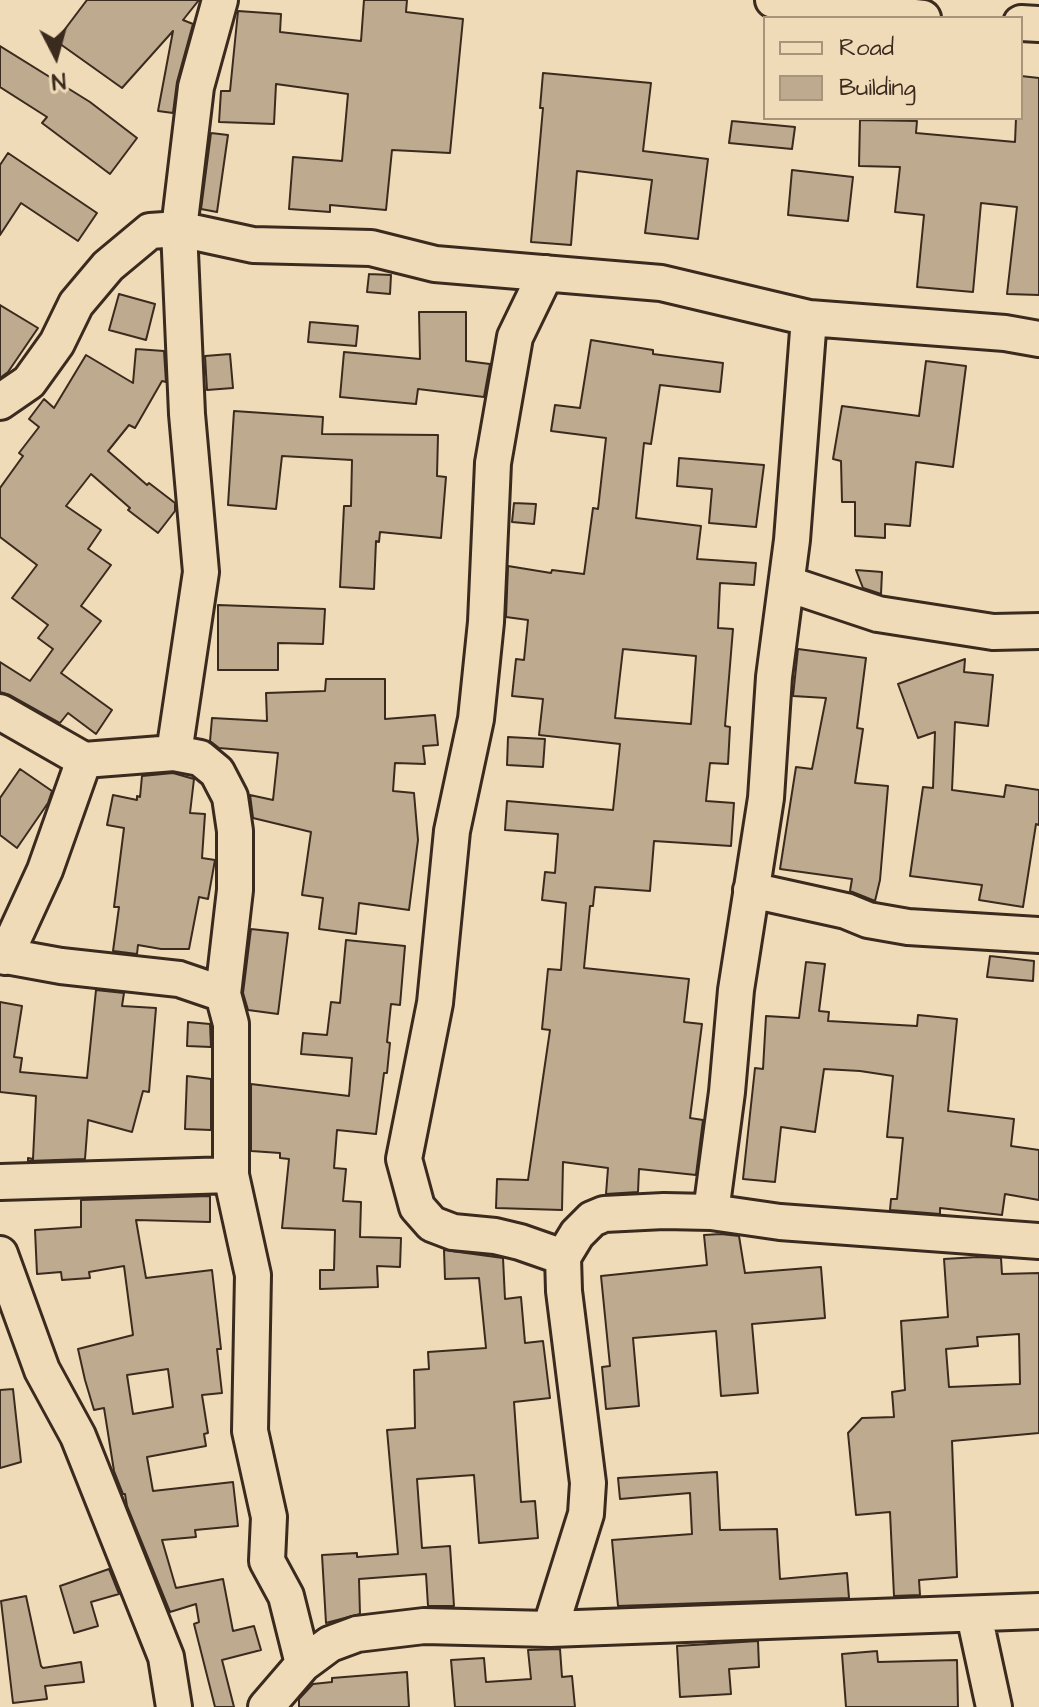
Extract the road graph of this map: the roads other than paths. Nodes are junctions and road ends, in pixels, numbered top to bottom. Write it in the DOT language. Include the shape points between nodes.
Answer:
graph roads {
  1 [pos="220,0"];
  2 [pos="773,0"];
  3 [pos="906,16"];
  4 [pos="179,229"];
  5 [pos="497,268"];
  6 [pos="546,273"];
  7 [pos="809,318"];
  8 [pos="515,337"];
  9 [pos="1039,339"];
  10 [pos="0,402"];
  11 [pos="788,584"];
  12 [pos="1039,631"];
  13 [pos="0,712"];
  14 [pos="174,753"];
  15 [pos="84,760"];
  16 [pos="751,890"];
  17 [pos="1039,935"];
  18 [pos="2,956"];
  19 [pos="223,994"];
  20 [pos="231,1175"];
  21 [pos="0,1182"];
  22 [pos="711,1212"];
  23 [pos="1039,1241"];
  24 [pos="0,1254"];
  25 [pos="563,1257"];
  26 [pos="1039,1611"];
  27 [pos="974,1615"];
  28 [pos="550,1629"];
  29 [pos="303,1664"];
  30 [pos="174,1707"];
  31 [pos="266,1707"];
  32 [pos="994,1707"];
  1 -- 4 [label="street" via="196,87"];
  2 -- 3 [label="street"];
  4 -- 5 [label="street" via="253,245 371,248 435,264"];
  4 -- 10 [label="street" via="150,231 108,266 76,304 29,382"];
  4 -- 14 [label="street" via="201,572"];
  5 -- 6 [label="street"];
  5 -- 8 [label="street"];
  6 -- 7 [label="street" via="661,283"];
  6 -- 8 [label="street"];
  7 -- 9 [label="street"];
  7 -- 11 [label="street"];
  8 -- 25 [label="street" via="493,463 476,719 452,831 435,1003 404,1159 417,1207 432,1224 520,1242"];
  11 -- 12 [label="street" via="878,614 993,632"];
  11 -- 16 [label="street"];
  13 -- 15 [label="street"];
  14 -- 15 [label="street"];
  14 -- 19 [label="street" via="200,758 217,772 230,797 235,890"];
  15 -- 18 [label="street" via="45,870"];
  16 -- 17 [label="street" via="908,927"];
  16 -- 22 [label="street"];
  18 -- 19 [label="street" via="179,979"];
  19 -- 20 [label="street" via="231,1024"];
  20 -- 21 [label="street"];
  20 -- 29 [label="street" via="253,1275 250,1431 269,1517 267,1561 286,1596"];
  22 -- 23 [label="street"];
  22 -- 25 [label="street" via="604,1214 577,1234"];
  24 -- 30 [label="street" via="42,1370 78,1436 166,1657"];
  25 -- 28 [label="street" via="588,1483 586,1514"];
  26 -- 27 [label="street"];
  27 -- 28 [label="street"];
  27 -- 32 [label="street"];
  28 -- 29 [label="street" via="424,1626 357,1634 330,1644"];
  29 -- 31 [label="street"];
}
